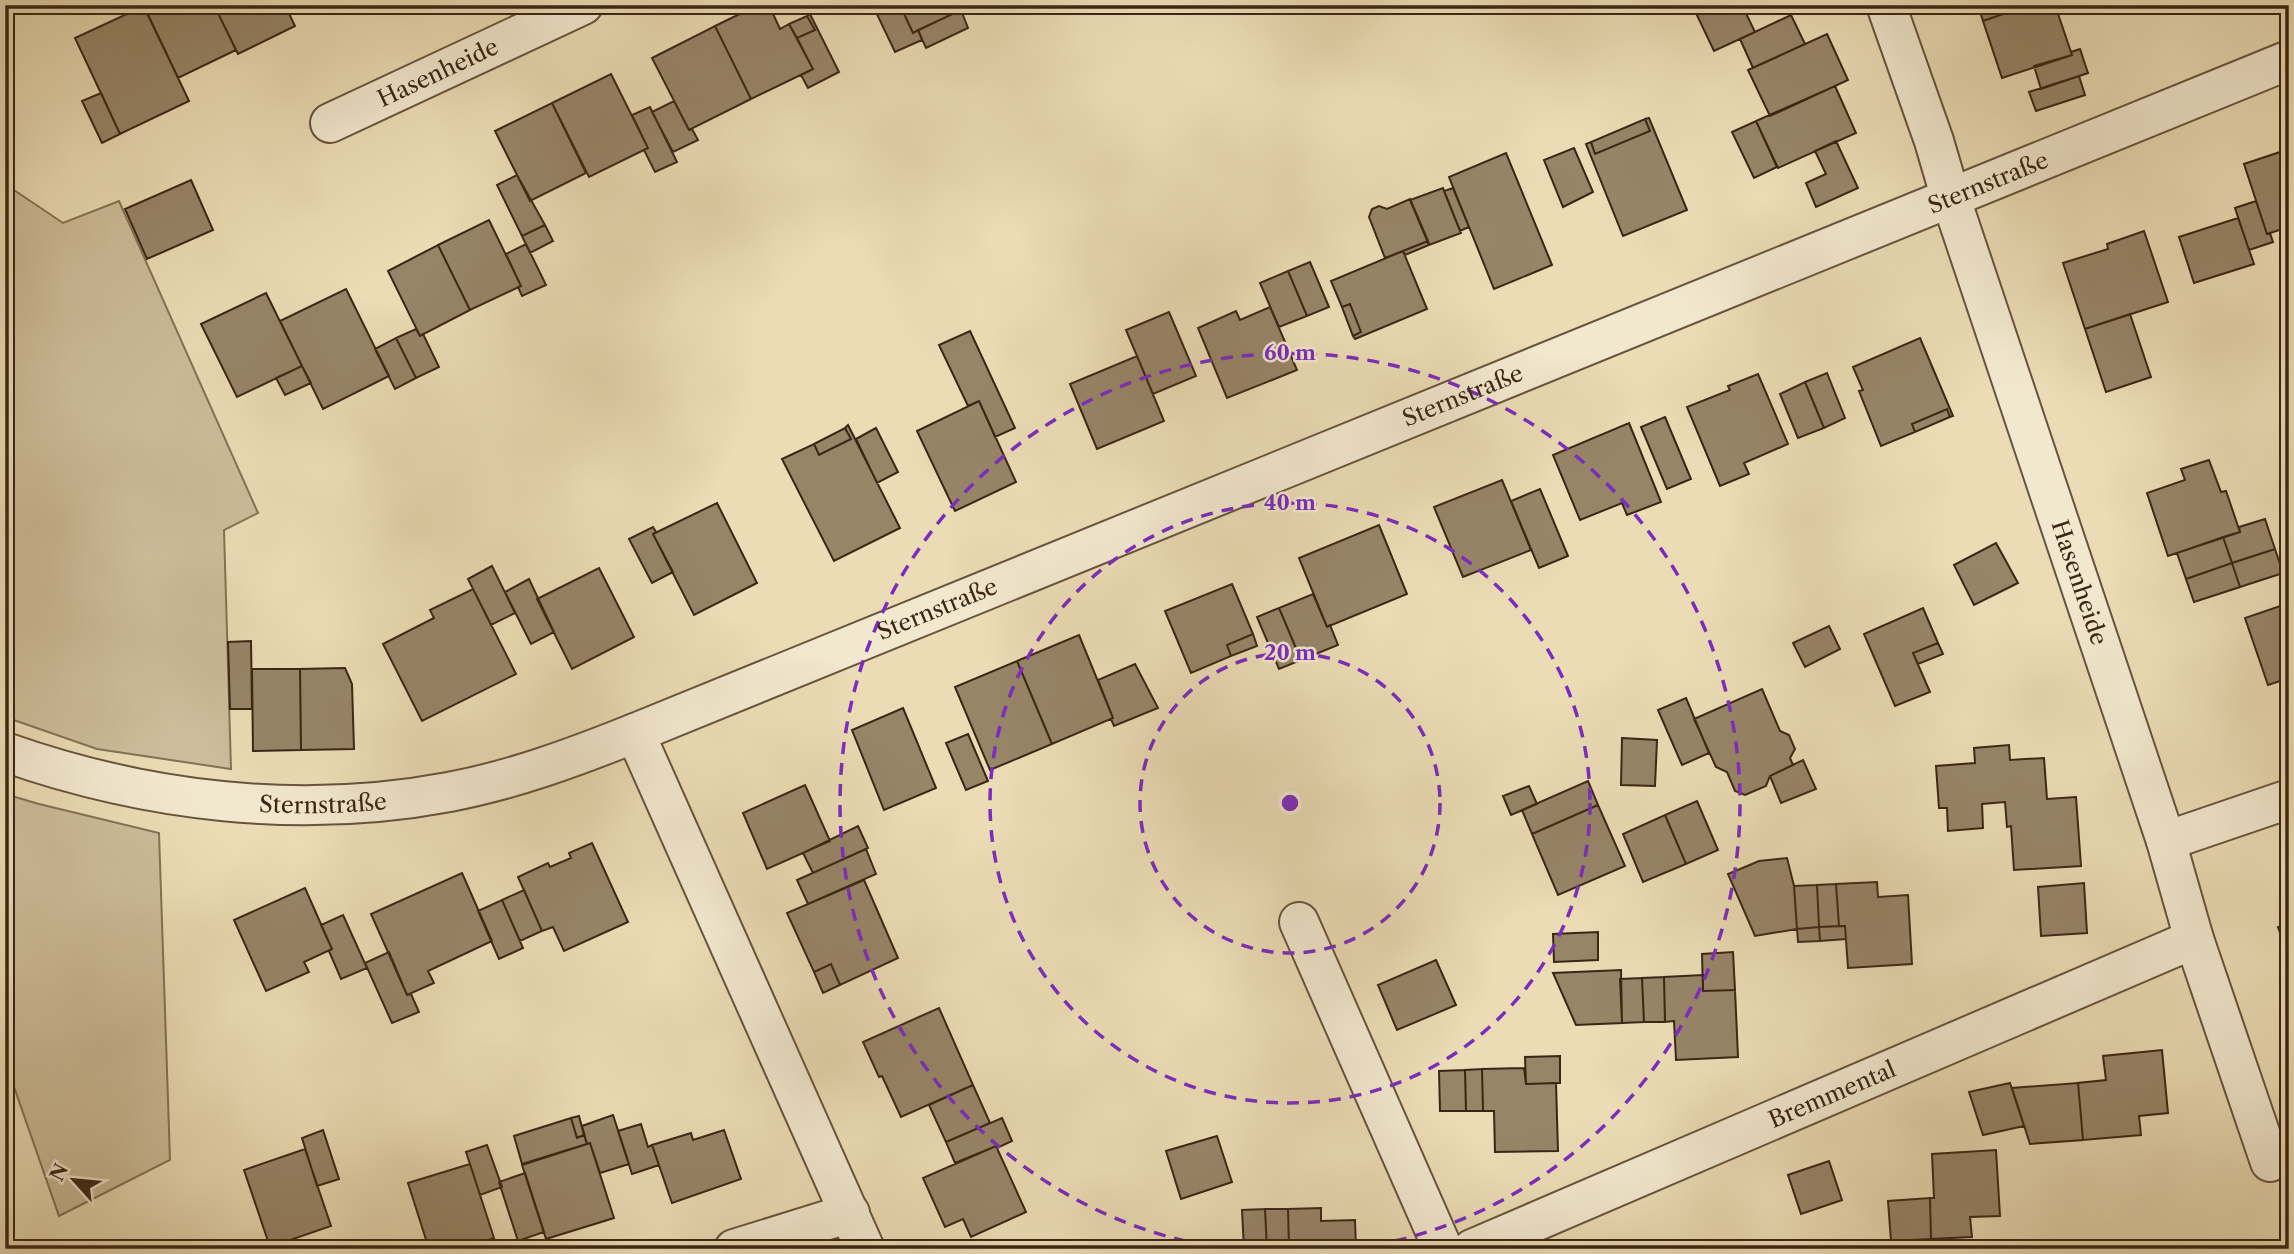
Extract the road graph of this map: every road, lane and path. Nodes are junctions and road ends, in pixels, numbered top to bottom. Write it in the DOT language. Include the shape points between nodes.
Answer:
graph roads {
  1 [pos="583,5"];
  2 [pos="1886,5"];
  3 [pos="2289,60"];
  4 [pos="330,123"];
  5 [pos="1951,198"];
  6 [pos="635,733"];
  7 [pos="5,752"];
  8 [pos="2289,799"];
  9 [pos="2166,841"];
  10 [pos="1299,922"];
  11 [pos="2194,939"];
  12 [pos="2270,1162"];
  13 [pos="850,1213"];
  14 [pos="734,1249"];
  15 [pos="865,1249"];
  16 [pos="1443,1249"];
  17 [pos="1472,1249"];
  1 -- 4 [label="street, Hasenheide"];
  2 -- 5 [label="street, Hasenheide"];
  3 -- 5 [label="street, Sternstraße"];
  5 -- 6 [label="street, Sternstraße"];
  5 -- 9 [label="street, Hasenheide"];
  6 -- 7 [label="street, Sternstraße" via="513,776 450,792 376,803 307,806 214,802 134,789"];
  6 -- 13 [label="street"];
  8 -- 9 [label="street"];
  9 -- 11 [label="street, Hasenheide"];
  10 -- 16 [label="street"];
  11 -- 12 [label="street, Hasenheide"];
  11 -- 17 [label="street, Bremmental"];
  13 -- 14 [label="street"];
  13 -- 15 [label="street"];
}
